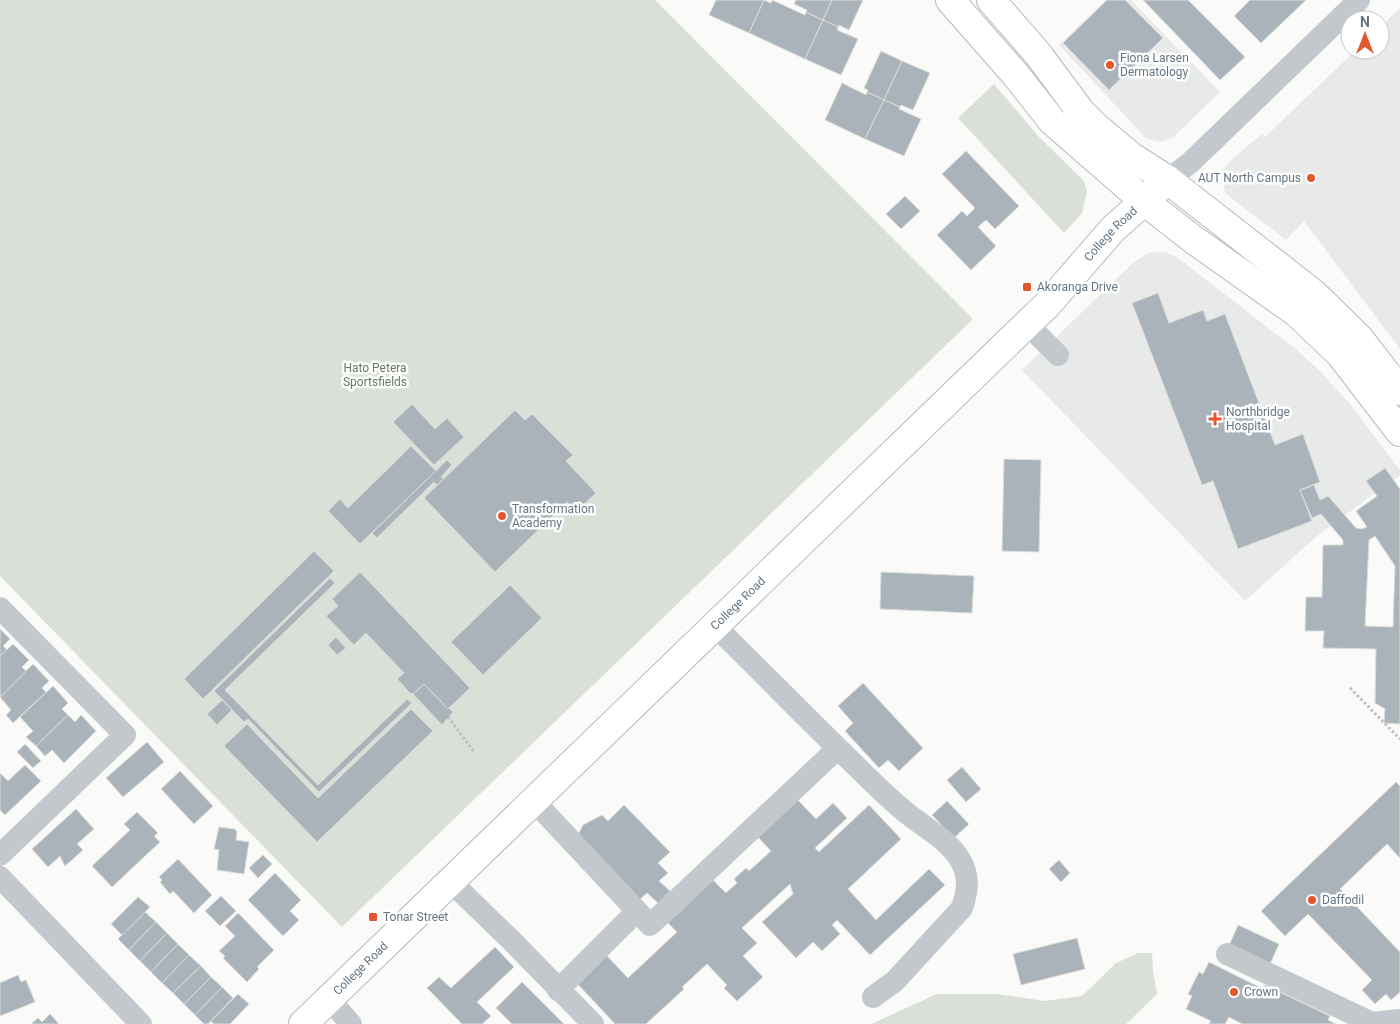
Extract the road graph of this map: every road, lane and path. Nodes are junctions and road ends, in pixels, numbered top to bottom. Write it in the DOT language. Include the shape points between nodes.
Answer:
graph roads {
  1 [pos="950,0"];
  2 [pos="991,0"];
  3 [pos="1359,0"];
  4 [pos="1168,180"];
  5 [pos="1144,202"];
  6 [pos="1027,324"];
  7 [pos="1058,355"];
  8 [pos="1400,391"];
  9 [pos="1400,432"];
  10 [pos="0,608"];
  11 [pos="714,625"];
  12 [pos="1350,688"];
  13 [pos="448,717"];
  14 [pos="1400,739"];
  15 [pos="837,749"];
  16 [pos="474,752"];
  17 [pos="534,801"];
  18 [pos="0,854"];
  19 [pos="0,877"];
  20 [pos="450,882"];
  21 [pos="636,911"];
  22 [pos="1227,954"];
  23 [pos="558,990"];
  24 [pos="873,997"];
  25 [pos="329,999"];
  26 [pos="1400,1020"];
  27 [pos="141,1024"];
  28 [pos="303,1024"];
  29 [pos="351,1024"];
  30 [pos="594,1024"];
  1 -- 5 [label="main road" via="1052,122"];
  2 -- 4 [label="main road" via="1086,117 1132,157"];
  3 -- 4 [label="street"];
  4 -- 5 [label="main road, College Road"];
  4 -- 8 [label="main road" via="1314,294 1359,338"];
  5 -- 6 [label="main road, College Road" via="1113,229"];
  5 -- 9 [label="main road" via="1297,313 1340,354"];
  6 -- 7 [label="street"];
  6 -- 11 [label="main road, College Road"];
  10 -- 18 [label="street" via="125,735"];
  11 -- 15 [label="street"];
  11 -- 17 [label="main road, College Road"];
  12 -- 14 [label="path"];
  13 -- 16 [label="path"];
  15 -- 21 [label="street" via="650,925"];
  15 -- 24 [label="street" via="958,856 968,881 962,908 895,980"];
  17 -- 20 [label="main road, College Road"];
  17 -- 21 [label="street"];
  19 -- 27 [label="street"];
  20 -- 23 [label="street"];
  20 -- 25 [label="main road, College Road"];
  21 -- 23 [label="street"];
  22 -- 26 [label="street" via="1372,1023"];
  23 -- 30 [label="street"];
  25 -- 28 [label="main road, College Road"];
  25 -- 29 [label="street"];
}
